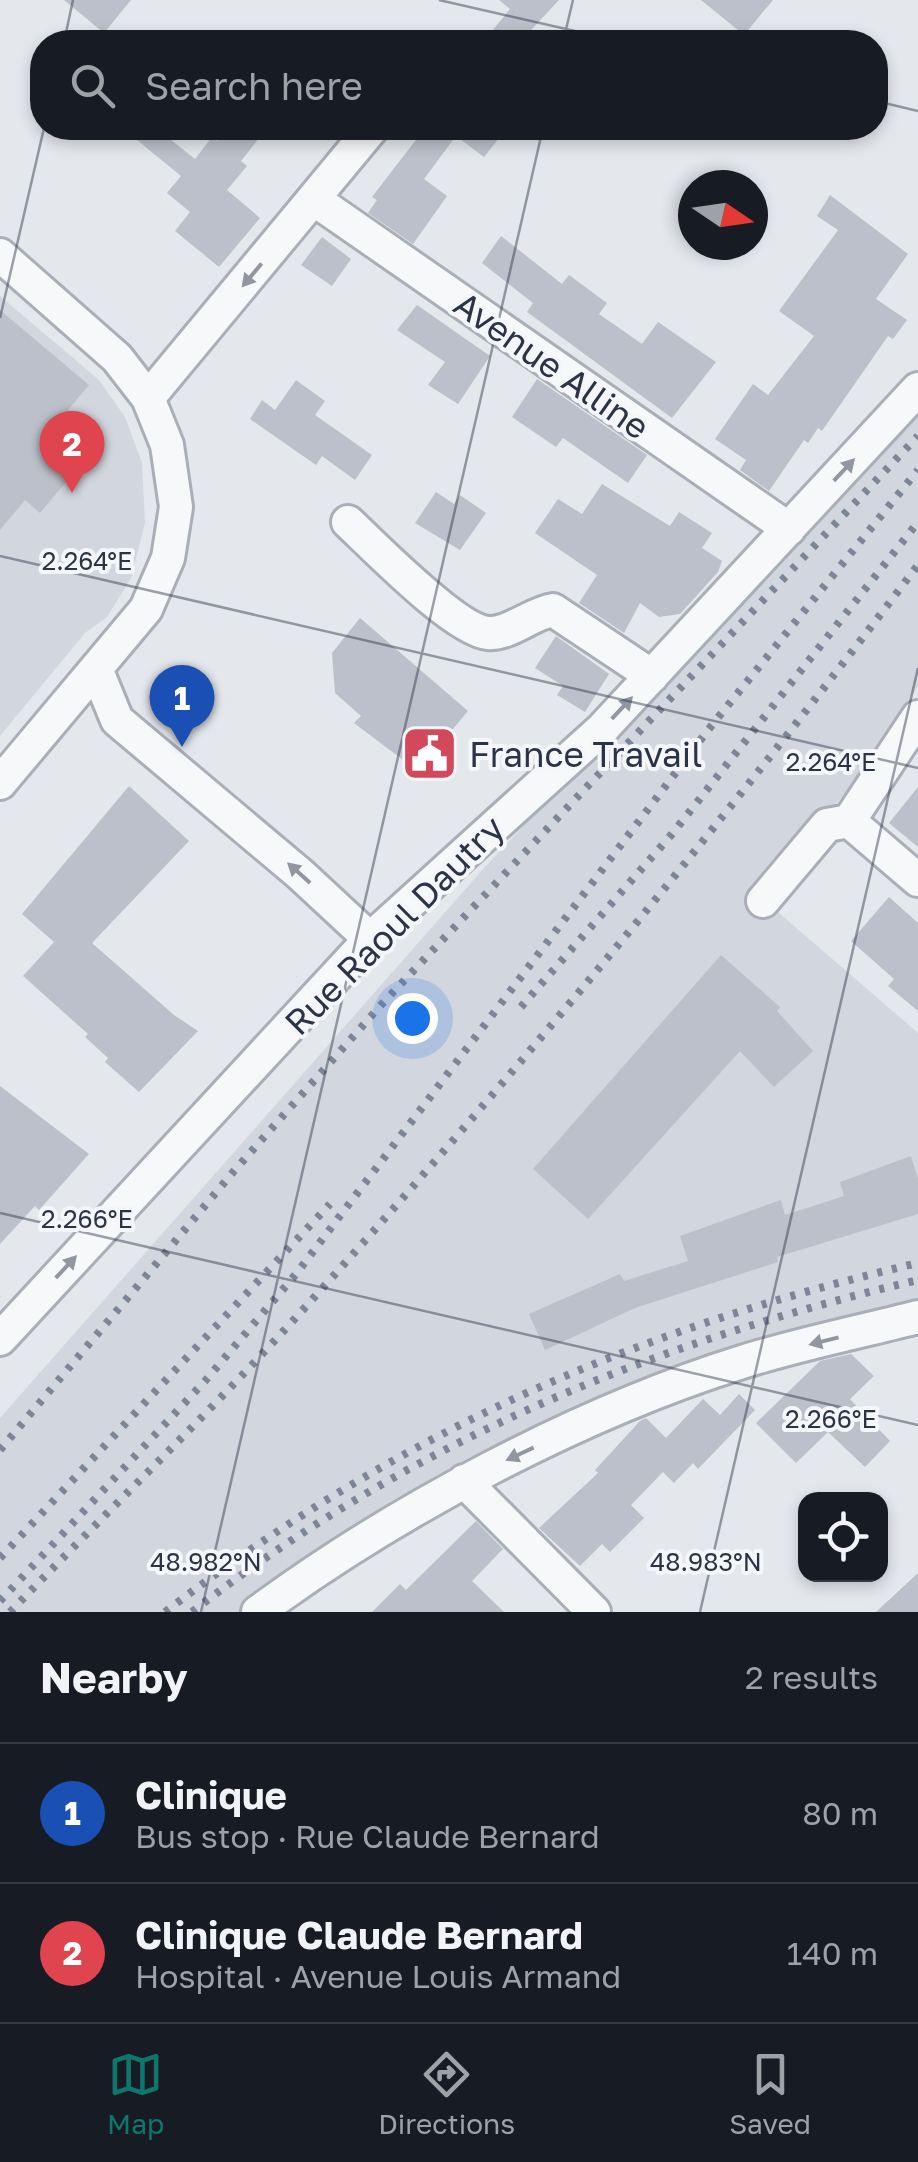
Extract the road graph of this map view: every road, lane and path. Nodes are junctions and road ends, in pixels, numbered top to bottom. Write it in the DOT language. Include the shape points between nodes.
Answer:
graph roads {
  1 [pos="362,140"];
  2 [pos="315,200"];
  3 [pos="0,254"];
  4 [pos="918,389"];
  5 [pos="148,398"];
  6 [pos="348,522"];
  7 [pos="789,529"];
  8 [pos="98,670"];
  9 [pos="652,676"];
  10 [pos="55,715"];
  11 [pos="918,717"];
  12 [pos="117,720"];
  13 [pos="0,782"];
  14 [pos="849,821"];
  15 [pos="918,880"];
  16 [pos="763,901"];
  17 [pos="370,939"];
  18 [pos="918,1317"];
  19 [pos="0,1338"];
  20 [pos="464,1481"];
  21 [pos="258,1612"];
  22 [pos="594,1612"];
  1 -- 2 [label="street"];
  2 -- 5 [label="street, one-way"];
  2 -- 7 [label="street, Avenue Alline"];
  3 -- 5 [label="street" via="117,358"];
  7 -- 4 [label="street, Rue Raoul Dautry, one-way"];
  5 -- 8 [label="street" via="167,445 174,534 146,609"];
  6 -- 9 [label="street" via="474,629 494,633 554,610"];
  7 -- 9 [label="street, Rue Raoul Dautry"];
  8 -- 10 [label="street"];
  8 -- 12 [label="street"];
  17 -- 9 [label="street, Rue Raoul Dautry, one-way" via="566,764"];
  10 -- 12 [label="street"];
  10 -- 13 [label="street"];
  11 -- 14 [label="street"];
  17 -- 12 [label="street, one-way"];
  14 -- 15 [label="street"];
  14 -- 16 [label="street" via="827,826"];
  19 -- 17 [label="street, Rue Raoul Dautry, one-way"];
  18 -- 20 [label="street, one-way" via="715,1371"];
  20 -- 21 [label="street"];
  20 -- 22 [label="street"];
}
